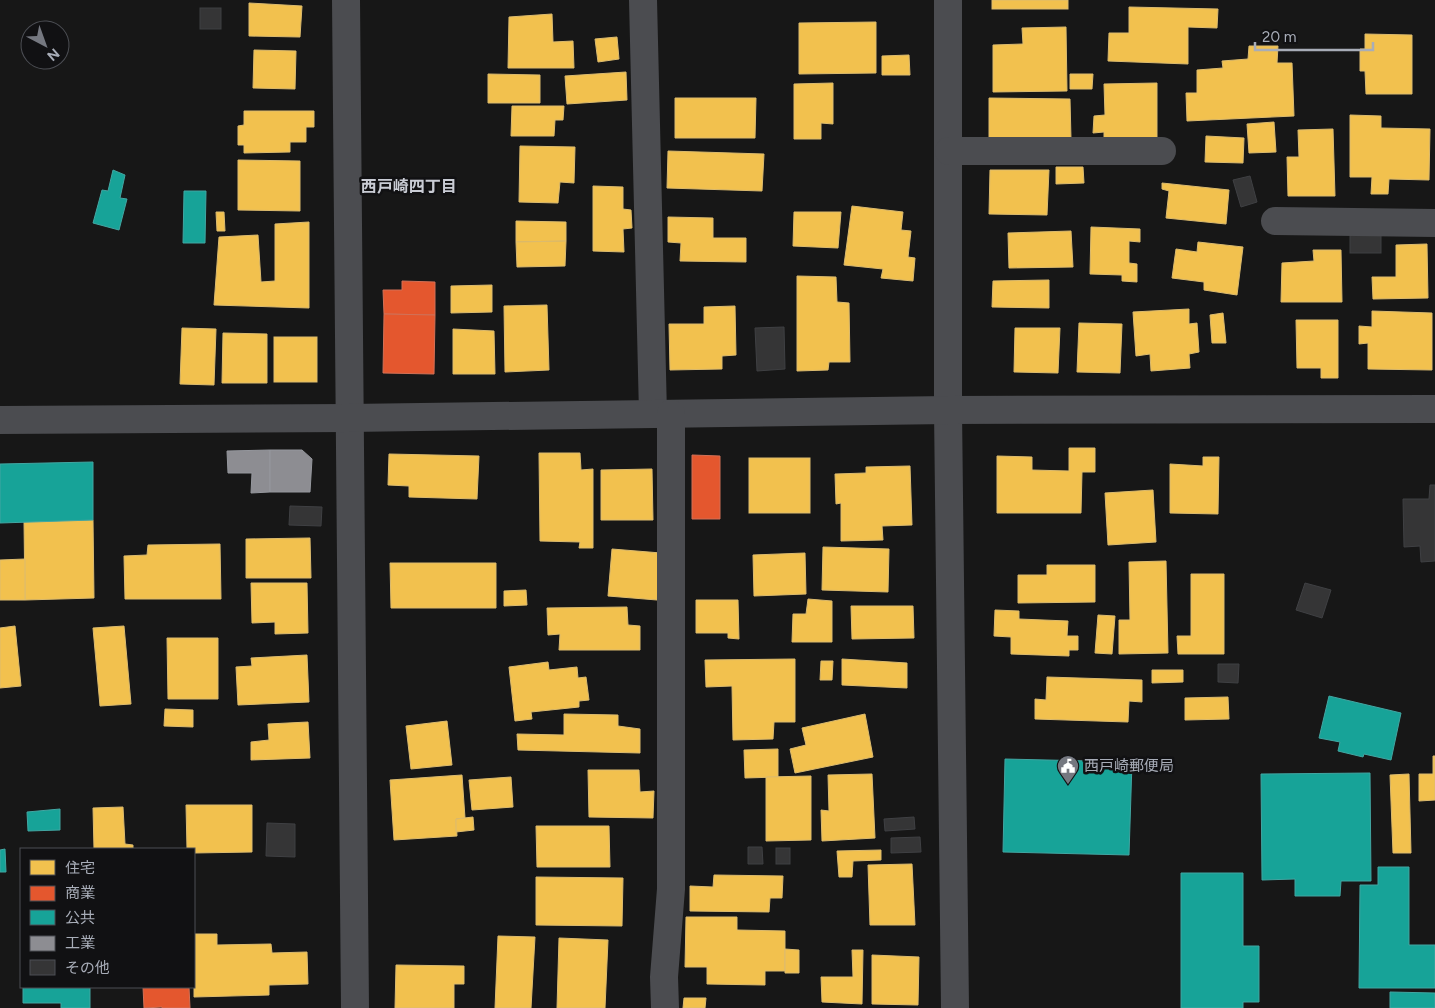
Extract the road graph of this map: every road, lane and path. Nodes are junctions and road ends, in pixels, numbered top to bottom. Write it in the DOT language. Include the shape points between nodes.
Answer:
graph roads {
  1 [pos="346,0"];
  2 [pos="643,0"];
  3 [pos="948,0"];
  4 [pos="948,151"];
  5 [pos="1162,151"];
  6 [pos="1275,221"];
  7 [pos="1435,223"];
  8 [pos="1435,409"];
  9 [pos="948,410"];
  10 [pos="662,414"];
  11 [pos="349,418"];
  12 [pos="0,420"];
  13 [pos="355,1008"];
  14 [pos="665,1008"];
  15 [pos="955,1008"];
  1 -- 11 [label="street"];
  2 -- 10 [label="street"];
  3 -- 4 [label="street"];
  4 -- 5 [label="street"];
  4 -- 9 [label="street"];
  6 -- 7 [label="street"];
  8 -- 9 [label="street"];
  9 -- 10 [label="street"];
  9 -- 15 [label="street"];
  10 -- 11 [label="street"];
  10 -- 14 [label="street" via="671,889 664,977"];
  11 -- 12 [label="street"];
  11 -- 13 [label="street"];
}
